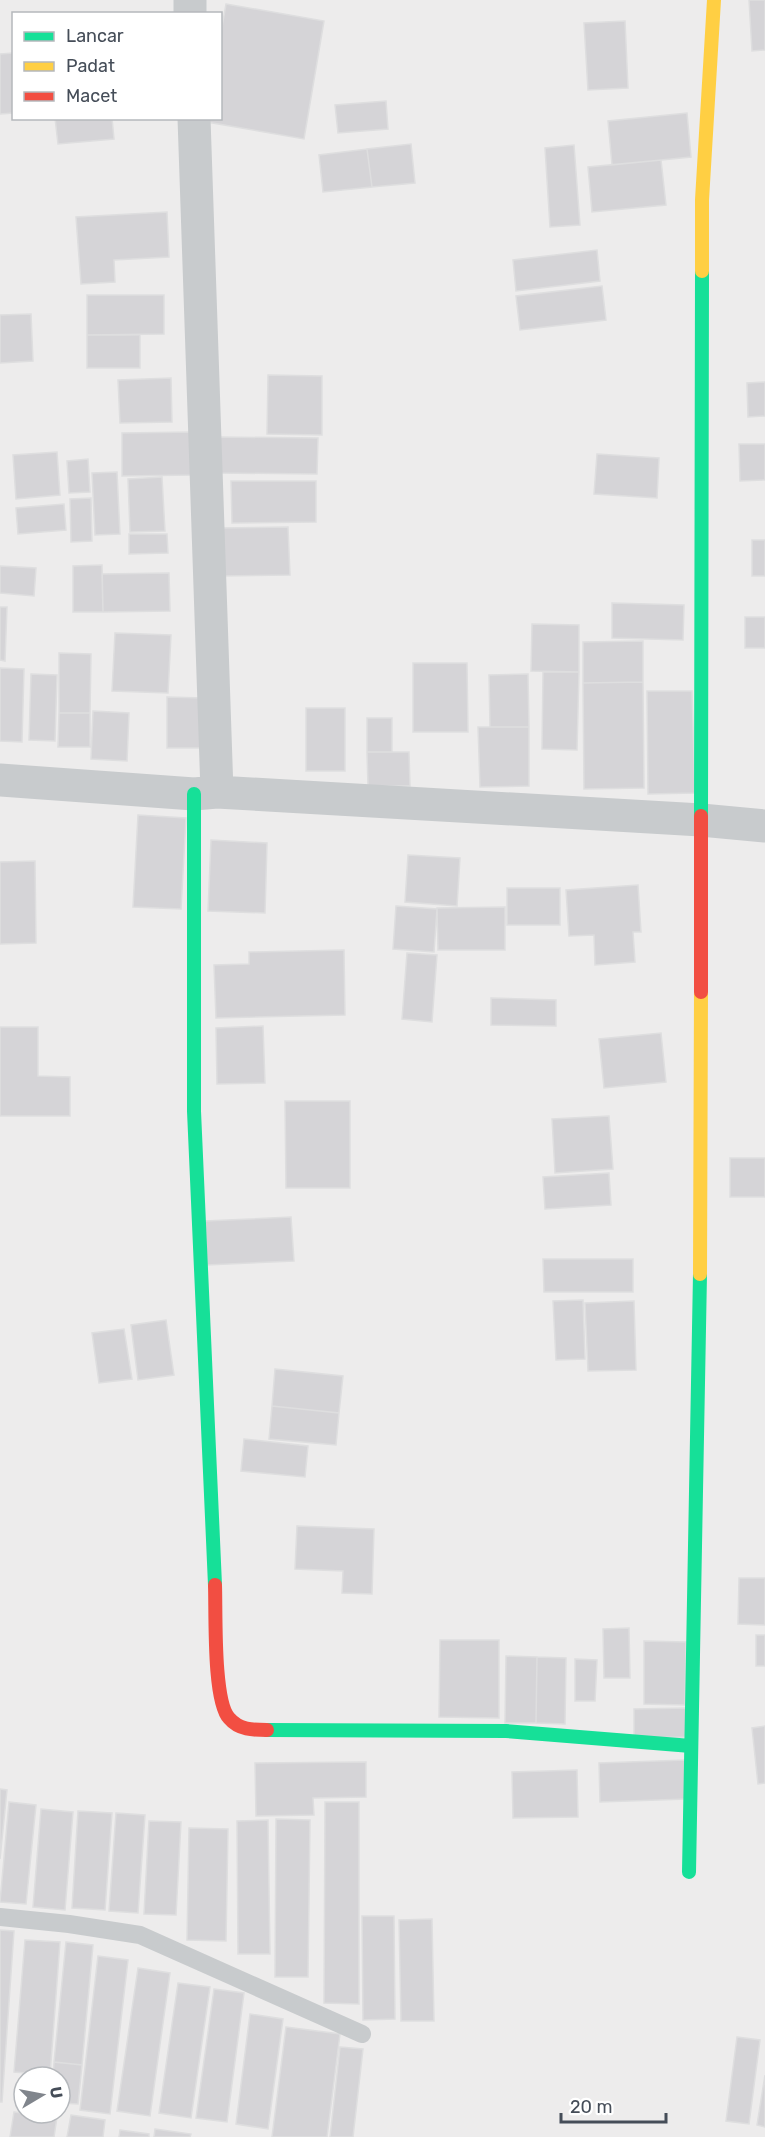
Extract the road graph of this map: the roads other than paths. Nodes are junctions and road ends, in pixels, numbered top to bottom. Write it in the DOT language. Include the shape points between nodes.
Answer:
graph roads {
  1 [pos="714,0"];
  2 [pos="194,120"];
  3 [pos="0,780"];
  4 [pos="206,793"];
  5 [pos="701,820"];
  6 [pos="765,826"];
  7 [pos="691,1746"];
  8 [pos="688,1872"];
  9 [pos="0,1917"];
  10 [pos="362,2034"];
  1 -- 5 [label="street" via="702,200"];
  2 -- 4 [label="street"];
  3 -- 4 [label="street"];
  4 -- 5 [label="street"];
  4 -- 7 [label="street" via="194,1111 219,1685 227,1718 238,1727 251,1730 506,1731"];
  5 -- 6 [label="street"];
  5 -- 7 [label="street" via="700,1290"];
  7 -- 8 [label="street"];
  9 -- 10 [label="lane" via="140,1935"];
}
